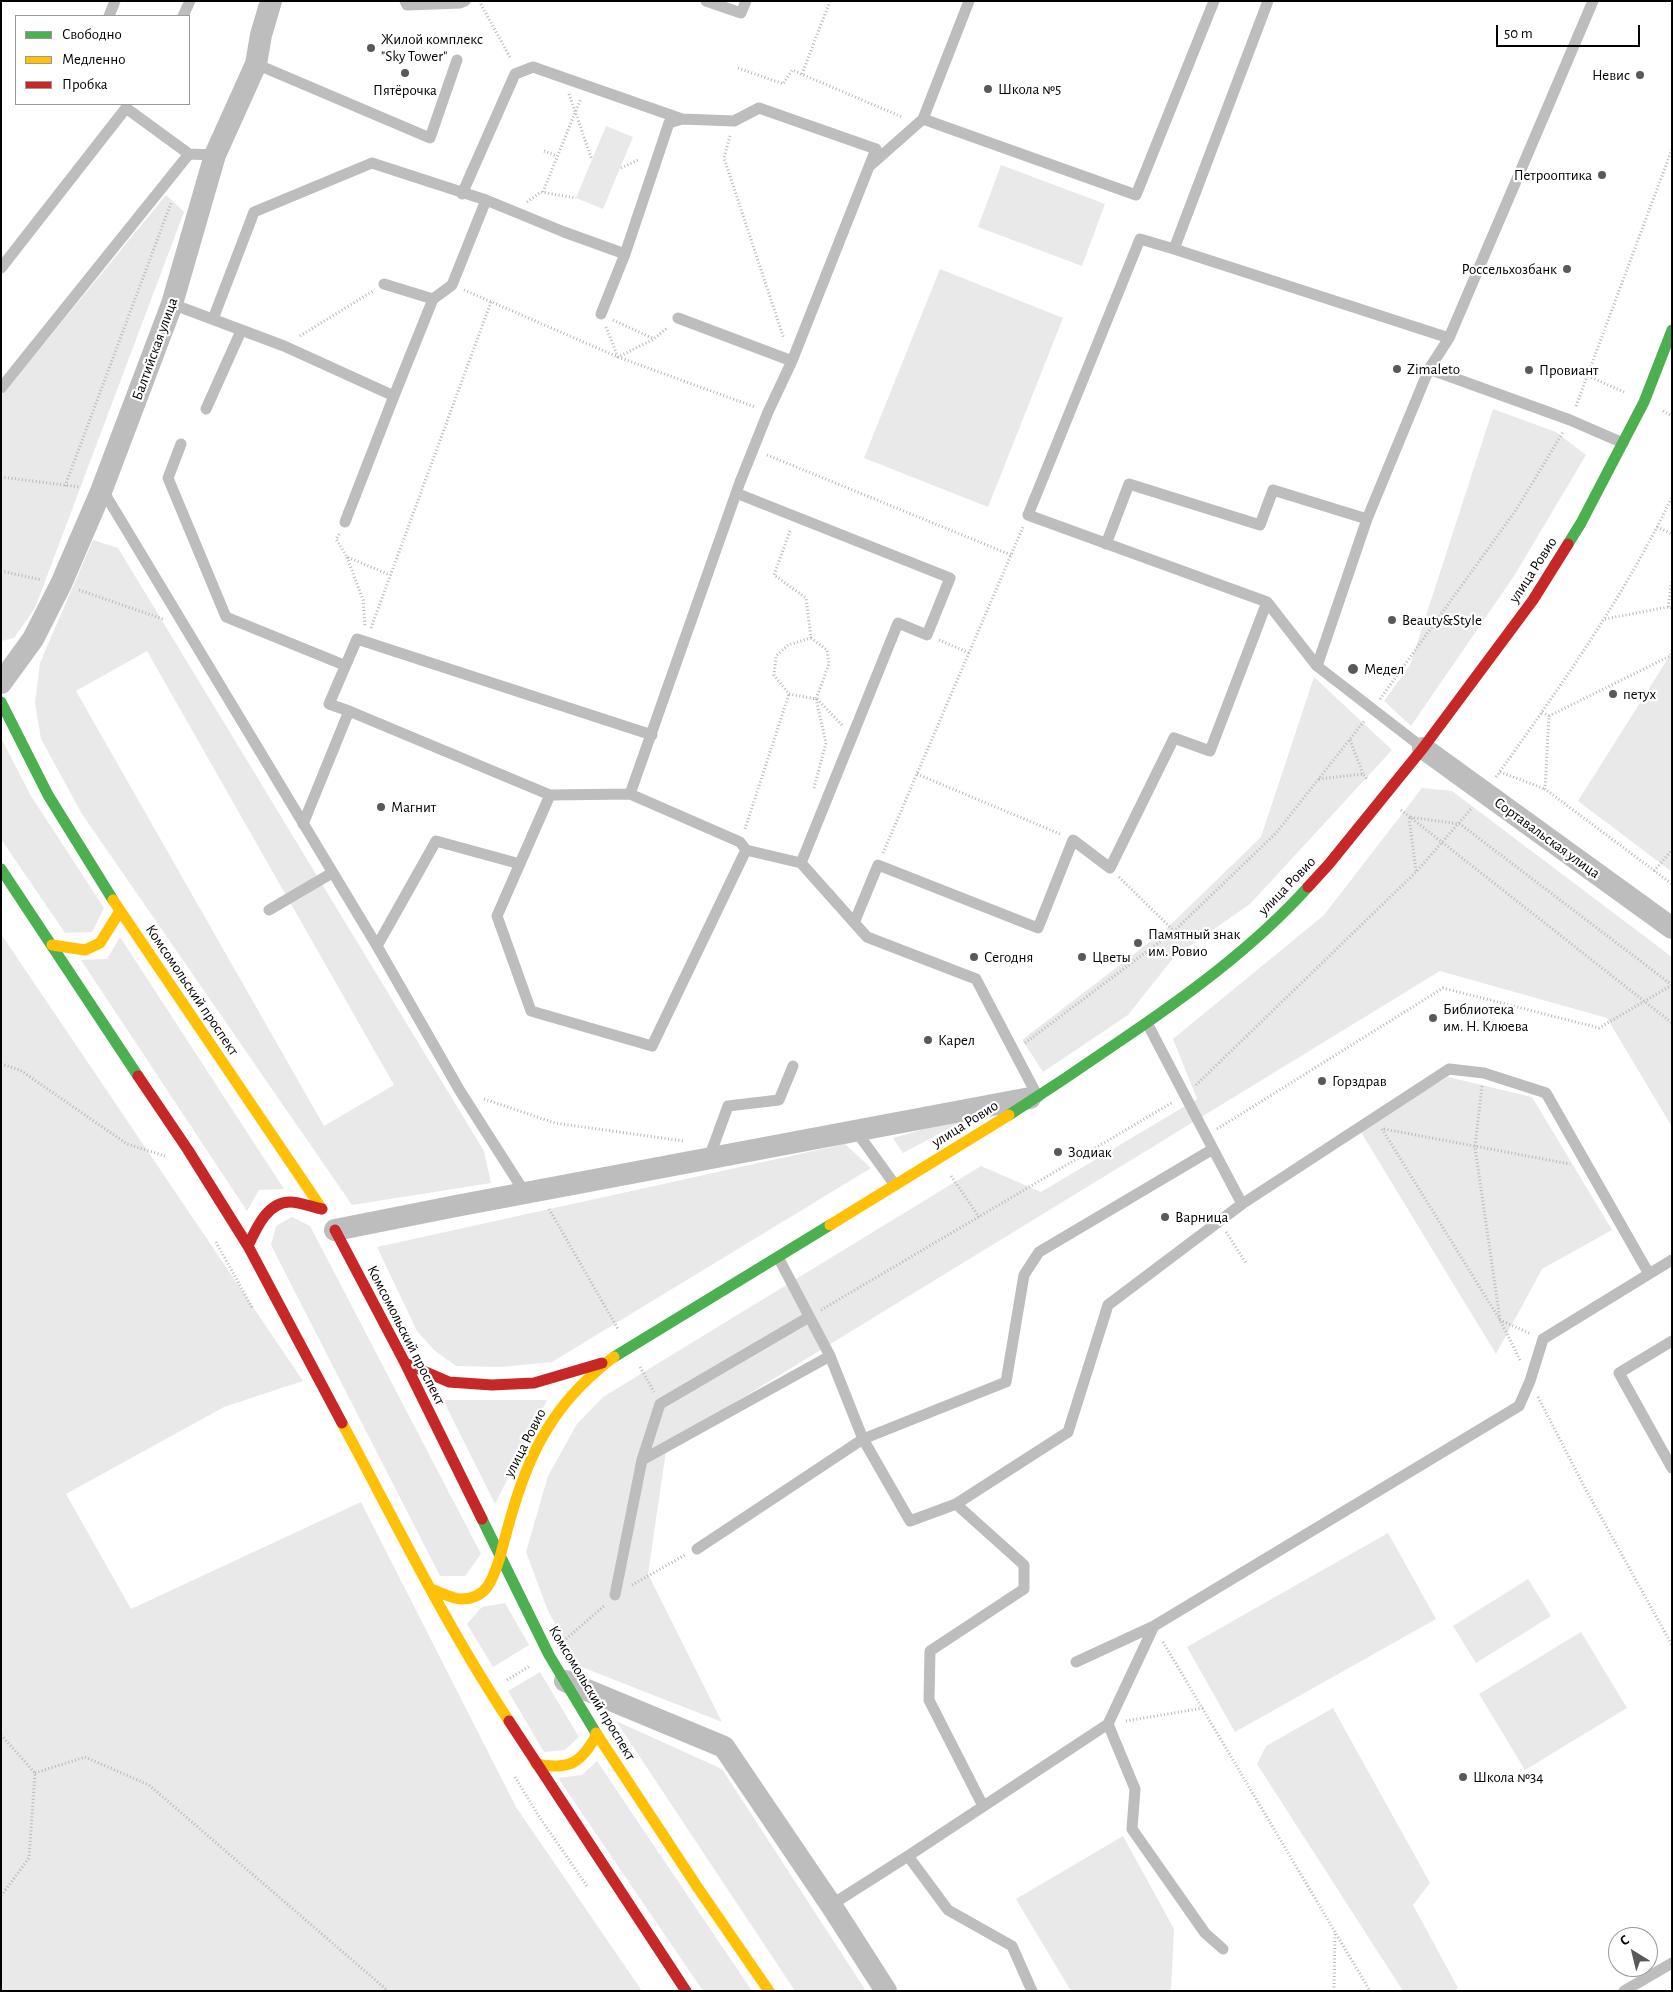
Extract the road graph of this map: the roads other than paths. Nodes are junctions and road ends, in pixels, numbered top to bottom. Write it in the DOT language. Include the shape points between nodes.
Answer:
graph roads {
  1 [pos="115,1"];
  2 [pos="190,1"];
  3 [pos="271,1"];
  4 [pos="405,1"];
  5 [pos="465,1"];
  6 [pos="706,1"];
  7 [pos="746,1"];
  8 [pos="969,1"];
  9 [pos="1214,1"];
  10 [pos="1268,1"];
  11 [pos="1592,1"];
  12 [pos="109,15"];
  13 [pos="183,15"];
  14 [pos="457,60"];
  15 [pos="256,64"];
  16 [pos="682,119"];
  17 [pos="920,121"];
  18 [pos="189,154"];
  19 [pos="215,155"];
  20 [pos="868,168"];
  21 [pos="462,194"];
  22 [pos="486,200"];
  23 [pos="1174,250"];
  24 [pos="625,254"];
  25 [pos="1,268"];
  26 [pos="384,284"];
  27 [pos="433,298"];
  28 [pos="172,304"];
  29 [pos="601,314"];
  30 [pos="678,318"];
  31 [pos="213,319"];
  32 [pos="1672,330"];
  33 [pos="241,331"];
  34 [pos="1449,338"];
  35 [pos="792,361"];
  36 [pos="1428,369"];
  37 [pos="1,388"];
  38 [pos="394,396"];
  39 [pos="206,409"];
  40 [pos="1623,443"];
  41 [pos="181,444"];
  42 [pos="102,489"];
  43 [pos="736,493"];
  44 [pos="1367,519"];
  45 [pos="345,522"];
  46 [pos="1106,544"];
  47 [pos="1267,602"];
  48 [pos="344,665"];
  49 [pos="1317,666"];
  50 [pos="1,682"];
  51 [pos="1,702"];
  52 [pos="349,712"];
  53 [pos="652,735"];
  54 [pos="1423,748"];
  55 [pos="630,794"];
  56 [pos="550,795"];
  57 [pos="303,824"];
  58 [pos="743,846"];
  59 [pos="801,863"];
  60 [pos="520,864"];
  61 [pos="1,869"];
  62 [pos="332,873"];
  63 [pos="269,910"];
  64 [pos="120,911"];
  65 [pos="854,923"];
  66 [pos="1672,928"];
  67 [pos="52,945"];
  68 [pos="377,946"];
  69 [pos="1147,1023"];
  70 [pos="793,1066"];
  71 [pos="1038,1097"];
  72 [pos="856,1131"];
  73 [pos="1213,1149"];
  74 [pos="711,1152"];
  75 [pos="895,1185"];
  76 [pos="532,1191"];
  77 [pos="1242,1204"];
  78 [pos="329,1220"];
  79 [pos="248,1246"];
  80 [pos="778,1257"];
  81 [pos="1672,1260"];
  82 [pos="1649,1274"];
  83 [pos="809,1317"];
  84 [pos="1672,1341"];
  85 [pos="830,1356"];
  86 [pos="608,1361"];
  87 [pos="405,1363"];
  88 [pos="863,1439"];
  89 [pos="642,1460"];
  90 [pos="1672,1468"];
  91 [pos="956,1504"];
  92 [pos="697,1549"];
  93 [pos="500,1557"];
  94 [pos="431,1589"];
  95 [pos="615,1596"];
  96 [pos="1154,1626"];
  97 [pos="1076,1662"];
  98 [pos="565,1681"];
  99 [pos="1108,1724"];
  100 [pos="597,1734"];
  101 [pos="536,1764"];
  102 [pos="984,1806"];
  103 [pos="908,1856"];
  104 [pos="831,1904"];
  105 [pos="1223,1949"];
  106 [pos="1672,1963"];
  107 [pos="686,1991"];
  108 [pos="768,1991"];
  109 [pos="886,1991"];
  110 [pos="1032,1991"];
  111 [pos="1624,1991"];
  1 -- 12 [label="lane"];
  2 -- 13 [label="lane"];
  3 -- 15 [label="street, Балтийская улица"];
  4 -- 5 [label="lane" via="407,5"];
  6 -- 7 [label="lane" via="741,13"];
  8 -- 17 [label="lane"];
  9 -- 17 [label="lane" via="1136,194"];
  10 -- 23 [label="lane"];
  11 -- 34 [label="lane"];
  14 -- 15 [label="lane" via="430,138"];
  15 -- 19 [label="street, Балтийская улица"];
  16 -- 20 [label="lane" via="734,121 758,108 876,149"];
  16 -- 21 [label="lane" via="534,67 515,74"];
  16 -- 24 [label="lane" via="669,123"];
  17 -- 20 [label="lane"];
  18 -- 19 [label="lane"];
  18 -- 25 [label="lane" via="126,108"];
  18 -- 37 [label="lane"];
  19 -- 28 [label="street, Балтийская улица"];
  20 -- 35 [label="lane"];
  21 -- 22 [label="lane"];
  21 -- 31 [label="lane" via="372,163 254,212"];
  22 -- 24 [label="lane"];
  22 -- 27 [label="lane" via="452,285"];
  23 -- 34 [label="lane"];
  23 -- 46 [label="lane" via="1140,239 1028,515"];
  24 -- 29 [label="lane"];
  26 -- 27 [label="lane"];
  27 -- 38 [label="lane"];
  28 -- 31 [label="lane"];
  28 -- 42 [label="street, Балтийская улица"];
  30 -- 35 [label="lane"];
  31 -- 33 [label="lane"];
  32 -- 40 [label="main road, улица Ровио" via="1644,402"];
  33 -- 38 [label="lane" via="284,346"];
  33 -- 39 [label="lane"];
  34 -- 36 [label="lane"];
  35 -- 43 [label="lane"];
  36 -- 40 [label="lane" via="1570,420"];
  36 -- 44 [label="lane"];
  38 -- 45 [label="lane"];
  40 -- 54 [label="main road, улица Ровио" via="1581,523 1533,600"];
  41 -- 48 [label="lane" via="168,478 226,617"];
  42 -- 50 [label="street, Балтийская улица" via="33,639"];
  42 -- 57 [label="lane"];
  43 -- 53 [label="lane"];
  43 -- 59 [label="lane" via="950,578 927,635 898,623"];
  44 -- 46 [label="lane" via="1273,490 1260,525 1129,484"];
  44 -- 49 [label="lane"];
  46 -- 47 [label="lane"];
  47 -- 49 [label="lane"];
  47 -- 65 [label="lane" via="1210,751 1174,738 1110,868 1073,840 1038,928 878,865"];
  48 -- 52 [label="lane" via="329,704"];
  48 -- 53 [label="lane" via="357,639"];
  49 -- 54 [label="lane"];
  51 -- 64 [label="main road, Комсомольский проспект" via="48,795"];
  52 -- 56 [label="lane"];
  52 -- 57 [label="lane"];
  53 -- 55 [label="lane"];
  54 -- 66 [label="street, Сортавальская улица"];
  54 -- 69 [label="main road, улица Ровио" via="1329,864 1280,917 1216,973"];
  55 -- 56 [label="lane"];
  55 -- 58 [label="lane"];
  56 -- 60 [label="lane"];
  57 -- 62 [label="lane"];
  58 -- 59 [label="lane"];
  58 -- 60 [label="lane" via="652,1046 531,1011 497,916"];
  59 -- 65 [label="lane"];
  60 -- 68 [label="lane" via="436,841"];
  61 -- 67 [label="main road"];
  62 -- 63 [label="lane"];
  62 -- 68 [label="lane"];
  64 -- 67 [label="main road" via="100,943 85,950"];
  64 -- 78 [label="main road, Комсомольский проспект"];
  65 -- 71 [label="lane" via="866,937 976,979"];
  67 -- 79 [label="main road"];
  68 -- 76 [label="lane" via="460,1091"];
  69 -- 71 [label="main road, улица Ровио"];
  69 -- 73 [label="lane"];
  70 -- 74 [label="lane" via="779,1100 728,1106"];
  71 -- 72 [label="street"];
  71 -- 75 [label="main road, улица Ровио"];
  72 -- 74 [label="street"];
  72 -- 75 [label="lane"];
  73 -- 77 [label="lane"];
  73 -- 88 [label="lane" via="1039,1252 1024,1275 1006,1382"];
  74 -- 76 [label="street"];
  75 -- 80 [label="main road, улица Ровио"];
  76 -- 78 [label="street"];
  77 -- 82 [label="lane" via="1449,1069 1484,1073 1546,1093"];
  77 -- 91 [label="lane" via="1108,1305 1068,1432"];
  78 -- 79 [label="main road" via="289,1202 269,1210"];
  78 -- 87 [label="main road, Комсомольский проспект"];
  79 -- 94 [label="main road"];
  80 -- 83 [label="lane"];
  80 -- 86 [label="main road, улица Ровио"];
  81 -- 82 [label="lane"];
  82 -- 96 [label="lane" via="1543,1339 1519,1406"];
  83 -- 85 [label="lane"];
  83 -- 89 [label="lane" via="660,1404"];
  84 -- 90 [label="lane" via="1619,1373"];
  85 -- 88 [label="lane"];
  85 -- 89 [label="lane"];
  86 -- 87 [label="main road, улица Ровио" via="534,1383 492,1385 449,1382"];
  86 -- 93 [label="main road, улица Ровио" via="560,1408 539,1442 525,1470"];
  87 -- 93 [label="main road, Комсомольский проспект"];
  88 -- 91 [label="lane" via="910,1521"];
  88 -- 92 [label="lane"];
  89 -- 95 [label="lane"];
  91 -- 102 [label="lane" via="1024,1565 1024,1589 930,1651 929,1700"];
  93 -- 94 [label="main road, улица Ровио" via="492,1580 480,1596 460,1599"];
  93 -- 98 [label="main road, Комсомольский проспект"];
  94 -- 101 [label="main road" via="489,1691"];
  96 -- 97 [label="lane"];
  96 -- 99 [label="lane"];
  98 -- 100 [label="main road, Комсомольский проспект"];
  98 -- 104 [label="street" via="724,1747"];
  99 -- 102 [label="lane"];
  99 -- 105 [label="lane" via="1135,1789 1132,1829 1205,1933"];
  100 -- 101 [label="main road" via="588,1751 561,1767"];
  100 -- 108 [label="main road, Комсомольский проспект"];
  101 -- 107 [label="main road"];
  102 -- 103 [label="lane"];
  103 -- 104 [label="lane"];
  103 -- 110 [label="lane" via="948,1910 1012,1946"];
  104 -- 109 [label="street"];
  106 -- 111 [label="lane"];
}
